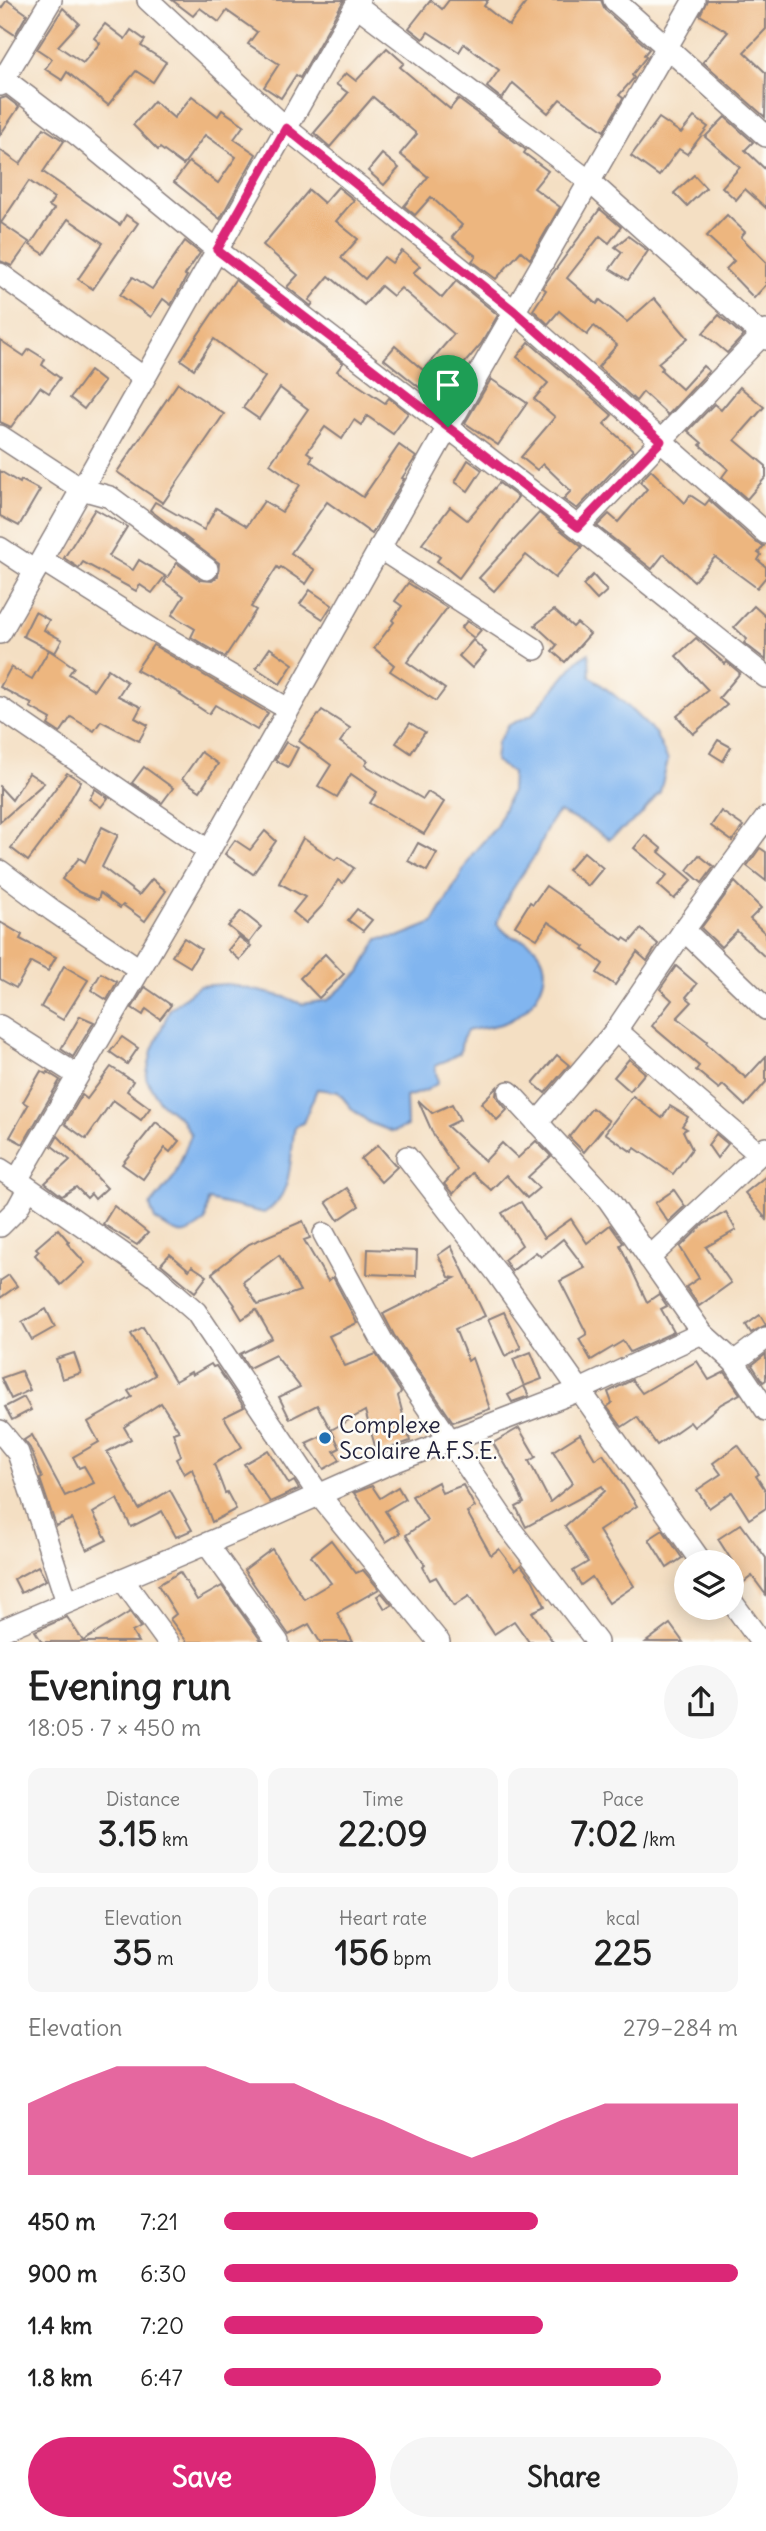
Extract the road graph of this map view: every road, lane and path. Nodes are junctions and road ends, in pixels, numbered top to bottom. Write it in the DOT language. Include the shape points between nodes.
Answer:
graph roads {
  1 [pos="51,0"];
  2 [pos="148,0"];
  3 [pos="614,0"];
  4 [pos="694,0"];
  5 [pos="357,2"];
  6 [pos="667,47"];
  7 [pos="1,80"];
  8 [pos="286,128"];
  9 [pos="766,136"];
  10 [pos="589,181"];
  11 [pos="217,250"];
  12 [pos="0,274"];
  13 [pos="514,311"];
  14 [pos="765,335"];
  15 [pos="144,378"];
  16 [pos="448,427"];
  17 [pos="0,436"];
  18 [pos="661,441"];
  19 [pos="82,489"];
  20 [pos="578,527"];
  21 [pos="766,533"];
  22 [pos="0,548"];
  23 [pos="379,548"];
  24 [pos="39,566"];
  25 [pos="207,569"];
  26 [pos="0,633"];
  27 [pos="535,649"];
  28 [pos="766,677"];
  29 [pos="0,708"];
  30 [pos="288,709"];
  31 [pos="766,818"];
  32 [pos="209,850"];
  33 [pos="0,871"];
  34 [pos="684,930"];
  35 [pos="139,969"];
  36 [pos="766,1009"];
  37 [pos="0,1026"];
  38 [pos="616,1030"];
  39 [pos="77,1075"];
  40 [pos="509,1091"];
  41 [pos="537,1123"];
  42 [pos="762,1151"];
  43 [pos="407,1157"];
  44 [pos="15,1179"];
  45 [pos="0,1226"];
  46 [pos="324,1234"];
  47 [pos="649,1258"];
  48 [pos="702,1333"];
  49 [pos="766,1338"];
  50 [pos="734,1362"];
  51 [pos="580,1390"];
  52 [pos="766,1410"];
  53 [pos="0,1431"];
  54 [pos="450,1441"];
  55 [pos="319,1495"];
  56 [pos="207,1544"];
  57 [pos="693,1550"];
  58 [pos="122,1579"];
  59 [pos="67,1602"];
  60 [pos="744,1619"];
  61 [pos="0,1631"];
  62 [pos="0,1636"];
  63 [pos="7,1642"];
  64 [pos="169,1642"];
  65 [pos="278,1642"];
  66 [pos="439,1642"];
  67 [pos="597,1642"];
  68 [pos="761,1642"];
  1 -- 7 [label="street"];
  2 -- 8 [label="street"];
  3 -- 6 [label="street"];
  4 -- 6 [label="street"];
  5 -- 8 [label="street"];
  5 -- 10 [label="street"];
  6 -- 9 [label="street"];
  6 -- 10 [label="street"];
  7 -- 11 [label="street" via="80,137"];
  8 -- 11 [label="street"];
  8 -- 13 [label="street"];
  10 -- 13 [label="street"];
  10 -- 14 [label="street"];
  11 -- 15 [label="street"];
  11 -- 16 [label="street"];
  12 -- 15 [label="street"];
  13 -- 16 [label="street"];
  13 -- 18 [label="street"];
  14 -- 18 [label="street"];
  15 -- 19 [label="street"];
  16 -- 20 [label="street"];
  16 -- 23 [label="street"];
  17 -- 19 [label="street"];
  18 -- 20 [label="street"];
  18 -- 21 [label="street"];
  19 -- 24 [label="street"];
  19 -- 25 [label="street" via="110,496"];
  20 -- 28 [label="street"];
  22 -- 24 [label="street"];
  23 -- 27 [label="street"];
  23 -- 30 [label="street"];
  24 -- 26 [label="street"];
  24 -- 30 [label="street"];
  29 -- 32 [label="street"];
  30 -- 32 [label="street"];
  31 -- 34 [label="street"];
  32 -- 35 [label="street"];
  33 -- 35 [label="street"];
  34 -- 36 [label="street"];
  34 -- 38 [label="street"];
  35 -- 39 [label="street"];
  37 -- 39 [label="street"];
  38 -- 41 [label="street"];
  38 -- 42 [label="street"];
  39 -- 44 [label="street"];
  40 -- 41 [label="street"];
  41 -- 47 [label="street" via="608,1199"];
  42 -- 47 [label="street"];
  43 -- 51 [label="street" via="490,1262"];
  44 -- 45 [label="street" via="16,1209"];
  44 -- 55 [label="street" via="155,1276 196,1312"];
  46 -- 54 [label="street" via="383,1342"];
  47 -- 48 [label="street"];
  48 -- 50 [label="street"];
  48 -- 51 [label="street"];
  49 -- 50 [label="street"];
  50 -- 52 [label="street"];
  51 -- 54 [label="street"];
  51 -- 57 [label="street"];
  53 -- 59 [label="street" via="18,1453"];
  54 -- 55 [label="street"];
  54 -- 67 [label="street" via="508,1527"];
  55 -- 56 [label="street"];
  55 -- 66 [label="street"];
  56 -- 58 [label="street"];
  56 -- 65 [label="street"];
  58 -- 59 [label="street"];
  58 -- 64 [label="street"];
  59 -- 61 [label="street"];
  60 -- 68 [label="street"];
  62 -- 63 [label="street"];
}
